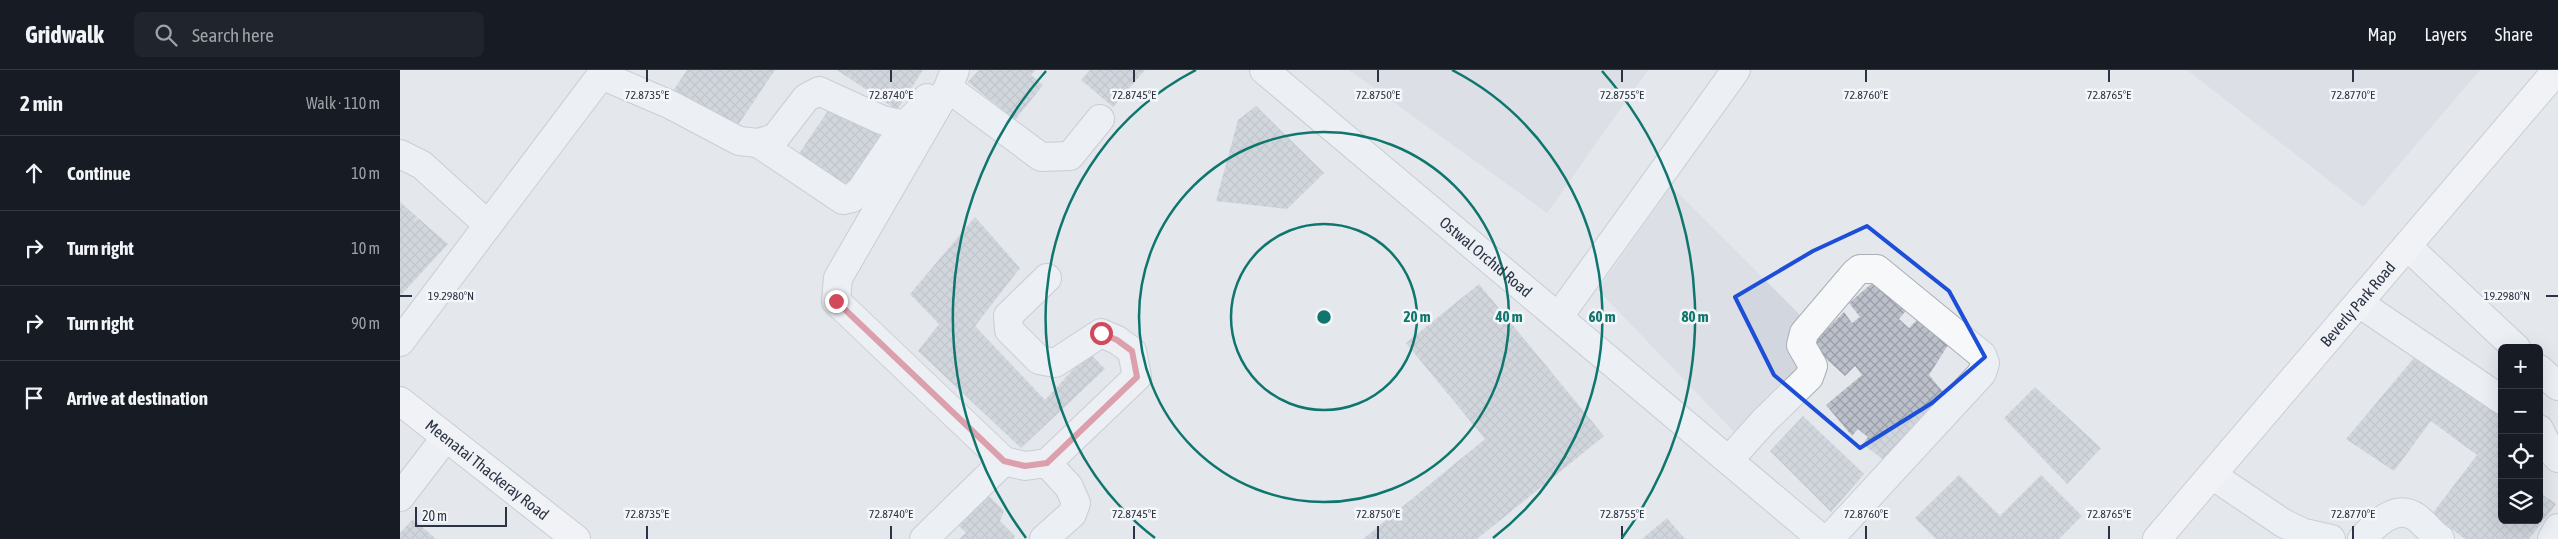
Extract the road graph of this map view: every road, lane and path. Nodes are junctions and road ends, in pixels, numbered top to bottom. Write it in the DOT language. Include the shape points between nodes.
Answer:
graph roads {
  1 [pos="1264,70"];
  2 [pos="1736,70"];
  3 [pos="2558,70"];
  4 [pos="603,73"];
  5 [pos="949,76"];
  6 [pos="1100,119"];
  7 [pos="905,125"];
  8 [pos="758,143"];
  9 [pos="400,154"];
  10 [pos="488,225"];
  11 [pos="2407,246"];
  12 [pos="1047,278"];
  13 [pos="2359,303"];
  14 [pos="1559,316"];
  15 [pos="400,342"];
  16 [pos="2512,344"];
  17 [pos="2543,373"];
  18 [pos="2558,386"];
  19 [pos="2498,397"];
  20 [pos="400,401"];
  21 [pos="2542,434"];
  22 [pos="446,437"];
  23 [pos="2558,458"];
  24 [pos="1729,460"];
  25 [pos="1004,461"];
  26 [pos="1047,463"];
  27 [pos="2212,475"];
  28 [pos="400,497"];
  29 [pos="2558,528"];
  30 [pos="576,539"];
  31 [pos="924,539"];
  32 [pos="1044,539"];
  33 [pos="1822,539"];
  34 [pos="1829,539"];
  35 [pos="2157,539"];
  36 [pos="2331,539"];
  37 [pos="2362,539"];
  38 [pos="2440,539"];
  39 [pos="2552,539"];
  1 -- 14 [label="street, Ostwal Orchid Road"];
  2 -- 14 [label="street"];
  3 -- 11 [label="main road, Beverly Park Road"];
  4 -- 8 [label="street" via="739,141"];
  4 -- 10 [label="street"];
  5 -- 6 [label="street" via="1041,157 1070,156"];
  5 -- 7 [label="street"];
  5 -- 25 [label="street" via="838,278 836,301"];
  7 -- 8 [label="street" via="882,120 819,91 806,98 775,138"];
  7 -- 8 [label="street" via="862,190 843,200"];
  9 -- 10 [label="street" via="422,165"];
  10 -- 15 [label="street"];
  11 -- 13 [label="main road, Beverly Park Road"];
  11 -- 16 [label="street"];
  12 -- 26 [label="street" via="1008,316 1009,330 1039,360 1056,363 1101,333 1132,351 1137,377"];
  13 -- 19 [label="street"];
  13 -- 27 [label="main road, Beverly Park Road"];
  14 -- 24 [label="street, Ostwal Orchid Road"];
  17 -- 18 [label="street"];
  20 -- 22 [label="main road, Meenatai Thackeray Road"];
  21 -- 23 [label="street"];
  22 -- 28 [label="street"];
  22 -- 30 [label="main road, Meenatai Thackeray Road"];
  24 -- 33 [label="street, Ostwal Orchid Road"];
  24 -- 34 [label="street" via="1809,377 1813,366 1801,345 1804,333 1855,273 1860,269 1877,269 1982,355 1985,363 1982,373"];
  25 -- 26 [label="street" via="1025,466"];
  25 -- 31 [label="street"];
  26 -- 32 [label="street" via="1069,487 1076,503 1072,514"];
  27 -- 35 [label="main road, Beverly Park Road"];
  27 -- 36 [label="street" via="2283,523 2304,533"];
  29 -- 39 [label="street"];
  37 -- 38 [label="street" via="2387,516 2400,513 2415,516"];
}
